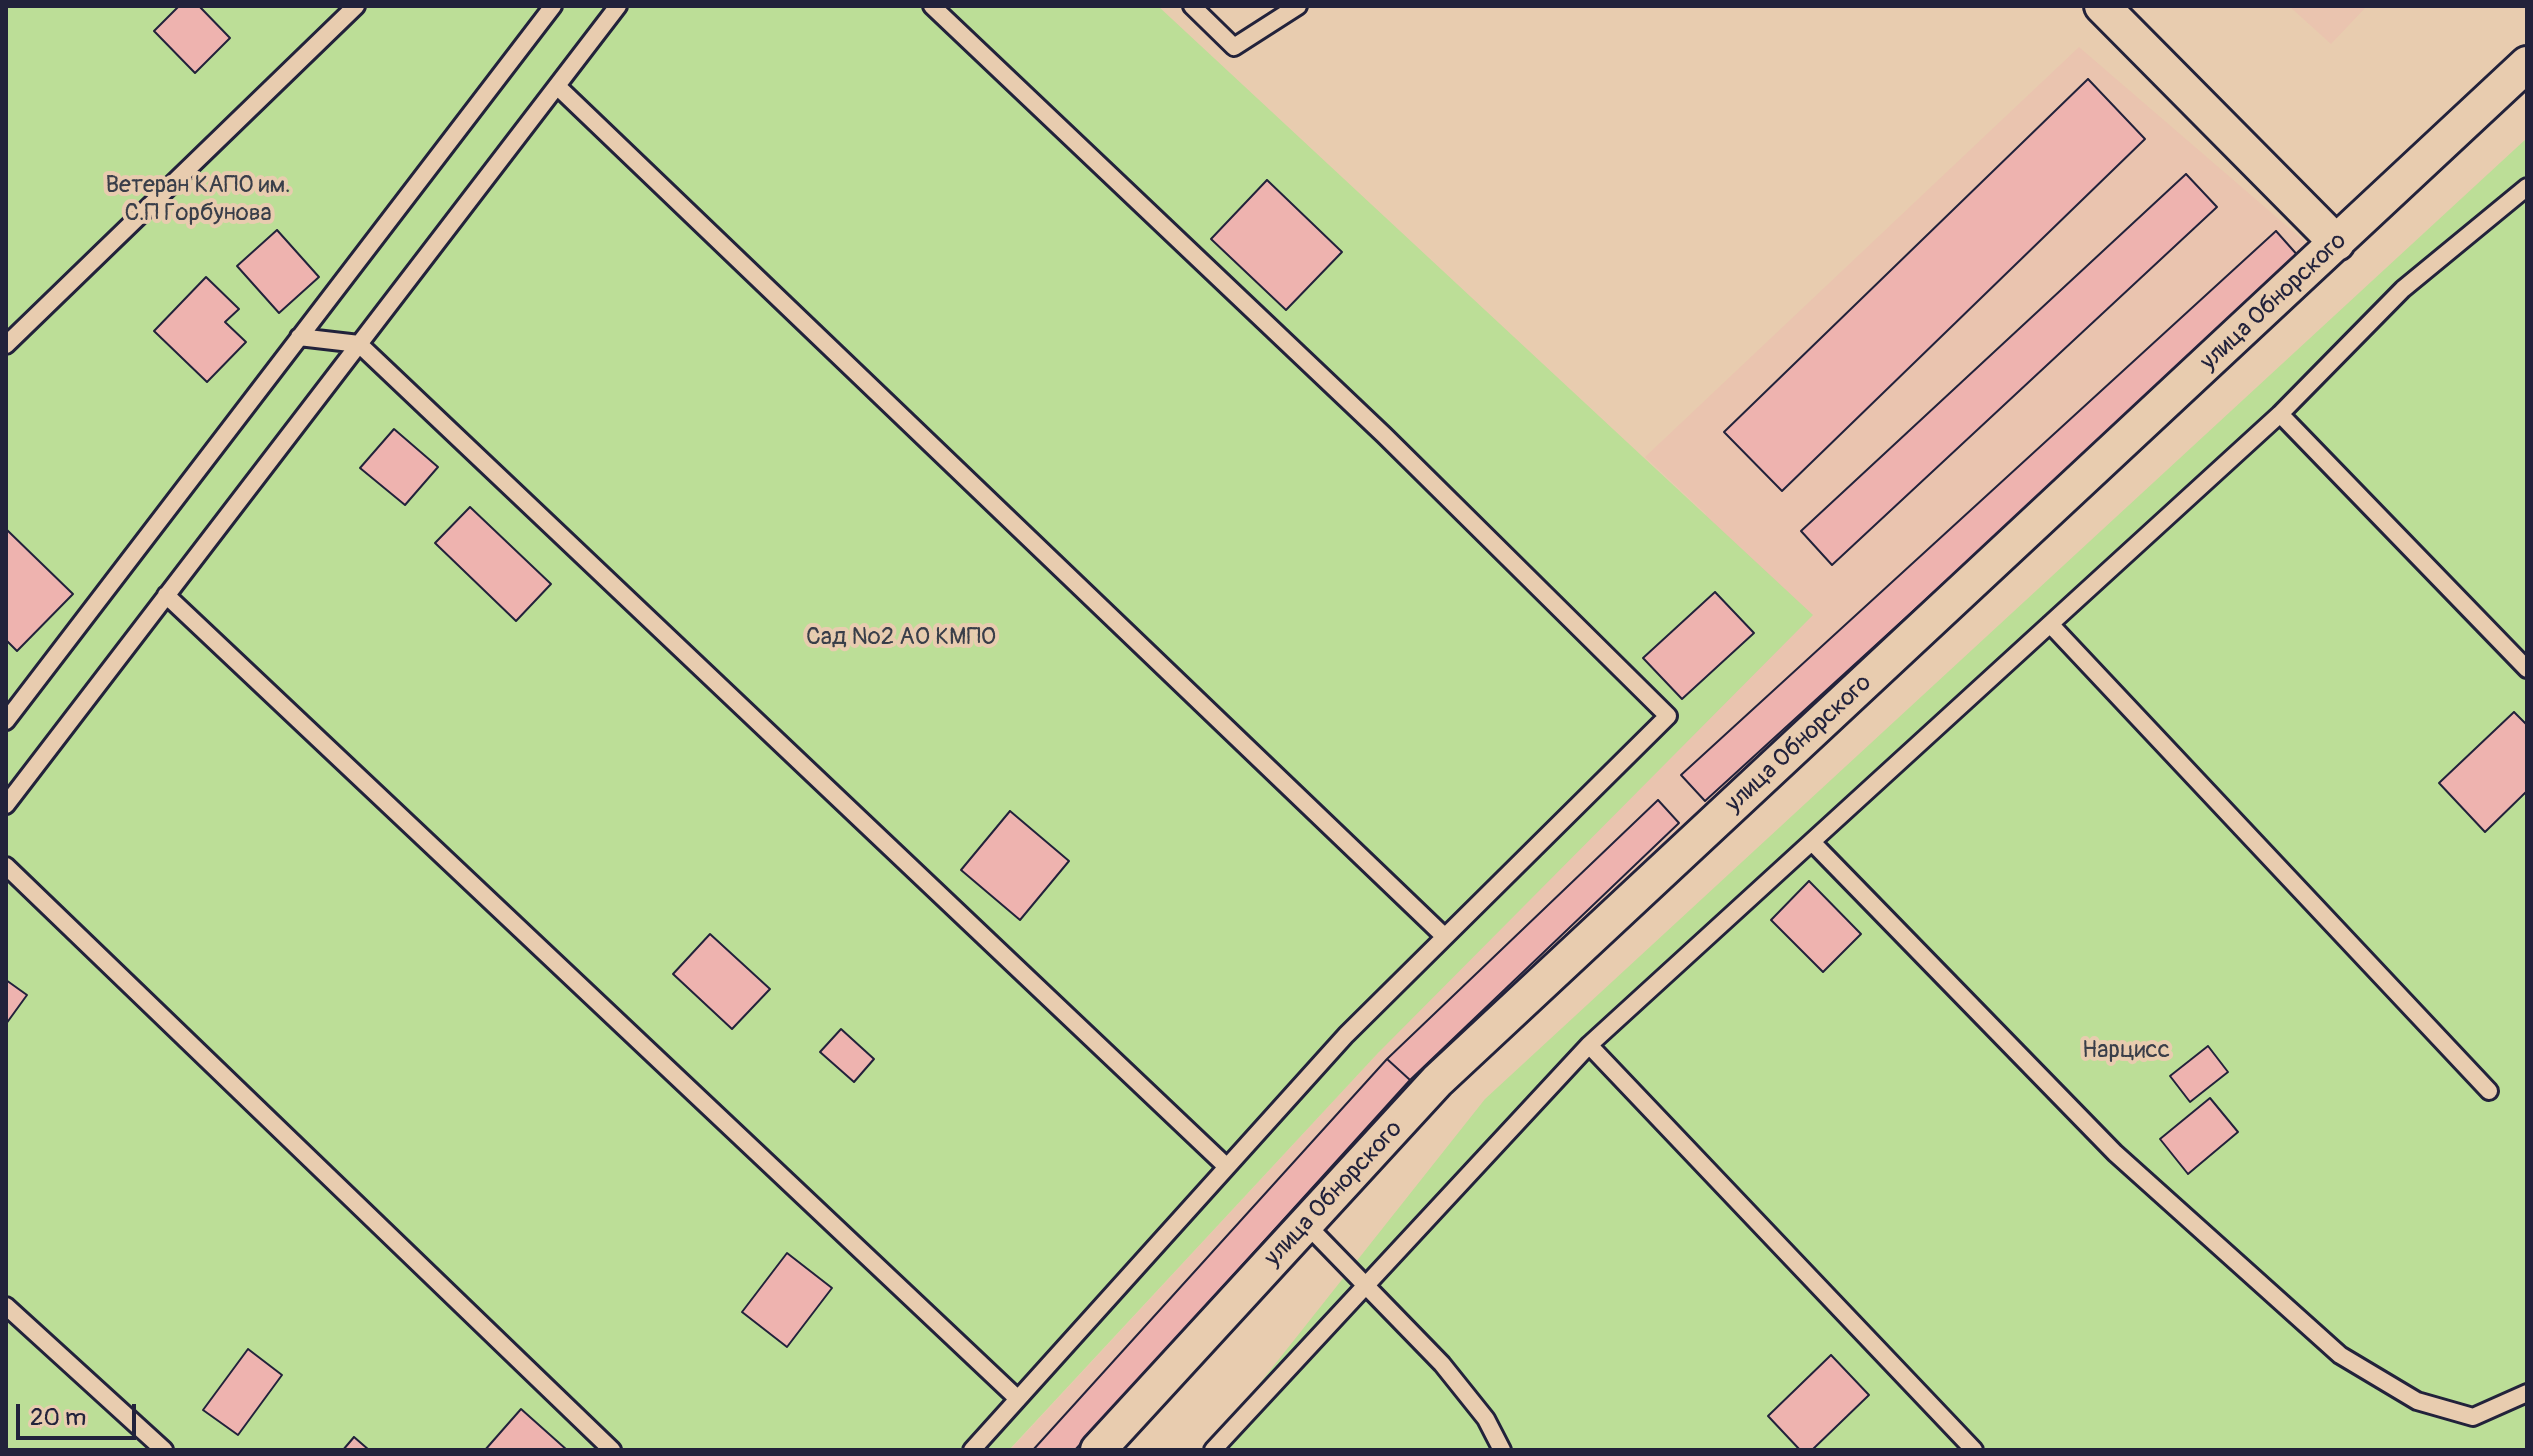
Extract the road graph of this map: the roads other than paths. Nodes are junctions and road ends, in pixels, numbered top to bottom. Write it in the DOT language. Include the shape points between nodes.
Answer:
graph roads {
  1 [pos="356,6"];
  2 [pos="553,6"];
  3 [pos="618,6"];
  4 [pos="932,6"];
  5 [pos="1192,6"];
  6 [pos="1298,6"];
  7 [pos="2102,6"];
  8 [pos="2527,64"];
  9 [pos="557,86"];
  10 [pos="2526,190"];
  11 [pos="2337,243"];
  12 [pos="299,337"];
  13 [pos="359,344"];
  14 [pos="6,345"];
  15 [pos="2280,414"];
  16 [pos="166,595"];
  17 [pos="2050,624"];
  18 [pos="2527,669"];
  19 [pos="6,721"];
  20 [pos="6,805"];
  21 [pos="1812,842"];
  22 [pos="6,866"];
  23 [pos="1445,937"];
  24 [pos="1589,1045"];
  25 [pos="2489,1091"];
  26 [pos="1227,1167"];
  27 [pos="1306,1224"];
  28 [pos="1366,1285"];
  29 [pos="6,1306"];
  30 [pos="2527,1393"];
  31 [pos="1018,1399"];
  32 [pos="164,1450"];
  33 [pos="612,1450"];
  34 [pos="972,1450"];
  35 [pos="1098,1450"];
  36 [pos="1213,1450"];
  37 [pos="1502,1450"];
  38 [pos="1974,1450"];
  1 -- 14 [label="lane"];
  2 -- 12 [label="lane"];
  3 -- 9 [label="lane"];
  4 -- 23 [label="lane" via="1384,435 1668,716"];
  5 -- 6 [label="lane" via="1234,47"];
  7 -- 11 [label="street"];
  8 -- 11 [label="street, улица Обнорского"];
  9 -- 13 [label="lane"];
  9 -- 23 [label="lane"];
  10 -- 15 [label="lane" via="2403,289"];
  11 -- 27 [label="street, улица Обнорского" via="1437,1081"];
  12 -- 13 [label="lane"];
  12 -- 19 [label="lane"];
  13 -- 16 [label="lane"];
  13 -- 26 [label="lane"];
  15 -- 17 [label="lane"];
  15 -- 18 [label="lane"];
  16 -- 20 [label="lane"];
  16 -- 31 [label="lane"];
  17 -- 21 [label="lane"];
  17 -- 25 [label="lane"];
  21 -- 24 [label="lane"];
  21 -- 30 [label="lane" via="2115,1153 2340,1355 2417,1401 2473,1417"];
  22 -- 33 [label="lane"];
  23 -- 26 [label="lane" via="1346,1035"];
  24 -- 28 [label="lane"];
  24 -- 38 [label="lane"];
  26 -- 31 [label="lane"];
  27 -- 28 [label="lane"];
  27 -- 35 [label="street, улица Обнорского"];
  28 -- 36 [label="lane"];
  28 -- 37 [label="lane" via="1442,1364 1486,1419"];
  29 -- 32 [label="lane"];
  31 -- 34 [label="lane"];
}
